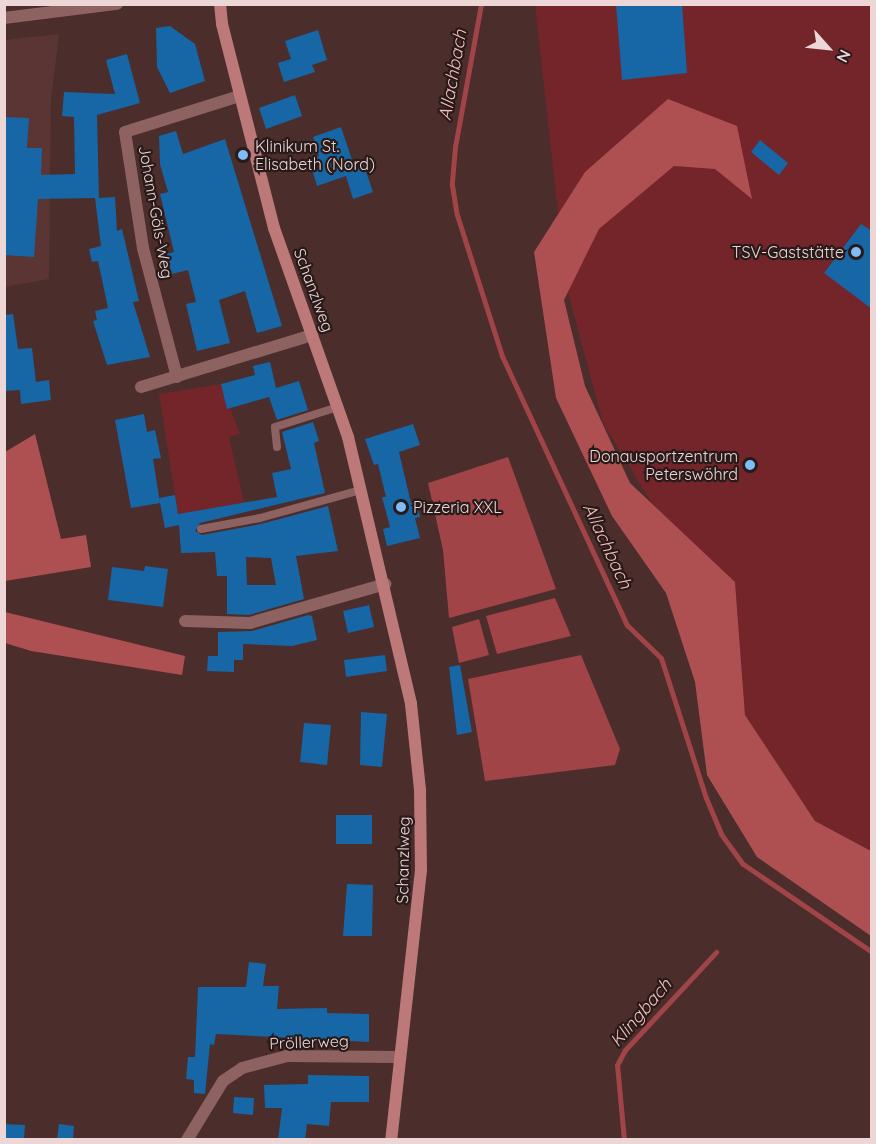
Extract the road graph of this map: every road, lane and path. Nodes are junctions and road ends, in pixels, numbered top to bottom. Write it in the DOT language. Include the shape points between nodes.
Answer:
graph roads {
  1 [pos="117,4"];
  2 [pos="220,4"];
  3 [pos="4,18"];
  4 [pos="239,96"];
  5 [pos="312,335"];
  6 [pos="177,377"];
  7 [pos="141,387"];
  8 [pos="338,407"];
  9 [pos="277,447"];
  10 [pos="361,490"];
  11 [pos="201,529"];
  12 [pos="385,584"];
  13 [pos="185,621"];
  14 [pos="399,1057"];
  15 [pos="187,1140"];
  16 [pos="391,1140"];
  1 -- 3 [label="street"];
  2 -- 4 [label="street, Schanzlweg"];
  4 -- 5 [label="street, Schanzlweg" via="274,228"];
  4 -- 6 [label="street, Johann-Göls-Weg" via="125,132 143,248"];
  5 -- 6 [label="street"];
  5 -- 8 [label="street, Schanzlweg"];
  6 -- 7 [label="street"];
  8 -- 9 [label="lane" via="274,427"];
  8 -- 10 [label="street, Schanzlweg"];
  10 -- 11 [label="lane" via="260,518"];
  10 -- 12 [label="street, Schanzlweg"];
  12 -- 13 [label="street" via="250,623"];
  12 -- 14 [label="street, Schanzlweg" via="411,704 421,828 418,918"];
  14 -- 15 [label="street, Pröllerweg" via="287,1056 242,1068 218,1088"];
  14 -- 16 [label="street, Schanzlweg"];
}
